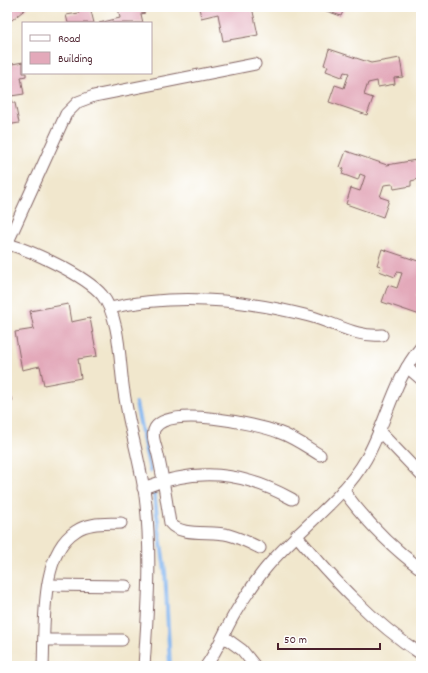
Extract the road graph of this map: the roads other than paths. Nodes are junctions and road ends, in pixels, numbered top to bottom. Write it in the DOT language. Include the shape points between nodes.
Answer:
graph roads {
  1 [pos="255,64"];
  2 [pos="110,308"];
  3 [pos="382,335"];
  4 [pos="421,347"];
  5 [pos="407,367"];
  6 [pos="421,379"];
  7 [pos="379,431"];
  8 [pos="320,455"];
  9 [pos="421,475"];
  10 [pos="163,480"];
  11 [pos="143,488"];
  12 [pos="343,490"];
  13 [pos="292,500"];
  14 [pos="121,524"];
  15 [pos="296,535"];
  16 [pos="260,548"];
  17 [pos="421,569"];
  18 [pos="48,585"];
  19 [pos="126,586"];
  20 [pos="224,637"];
  21 [pos="44,640"];
  22 [pos="122,640"];
  23 [pos="421,654"];
  24 [pos="43,666"];
  25 [pos="144,666"];
  26 [pos="206,666"];
  27 [pos="255,666"];
  1 -- 2 [label="street" via="94,96 78,102 66,114 7,244 26,249 90,284 102,295"];
  2 -- 3 [label="street" via="132,303 180,299 245,303 310,316 361,334"];
  2 -- 11 [label="street" via="118,343 123,391"];
  4 -- 5 [label="street"];
  5 -- 6 [label="street"];
  5 -- 7 [label="street" via="398,381"];
  7 -- 9 [label="street"];
  7 -- 12 [label="street" via="367,458"];
  8 -- 10 [label="street" via="279,432 249,423 202,418 167,419 154,429"];
  10 -- 11 [label="street"];
  10 -- 13 [label="street" via="185,475 230,475 273,488"];
  10 -- 16 [label="street" via="170,523 174,528 228,535"];
  11 -- 25 [label="street" via="149,546"];
  12 -- 15 [label="street"];
  12 -- 17 [label="street" via="383,536"];
  14 -- 18 [label="street" via="91,525 77,530 66,539 56,556 48,577"];
  15 -- 20 [label="street" via="266,569 238,608"];
  15 -- 23 [label="street" via="357,603"];
  18 -- 19 [label="street"];
  18 -- 21 [label="street"];
  20 -- 26 [label="street"];
  20 -- 27 [label="street" via="242,650"];
  21 -- 22 [label="street"];
  21 -- 24 [label="street"];
}
